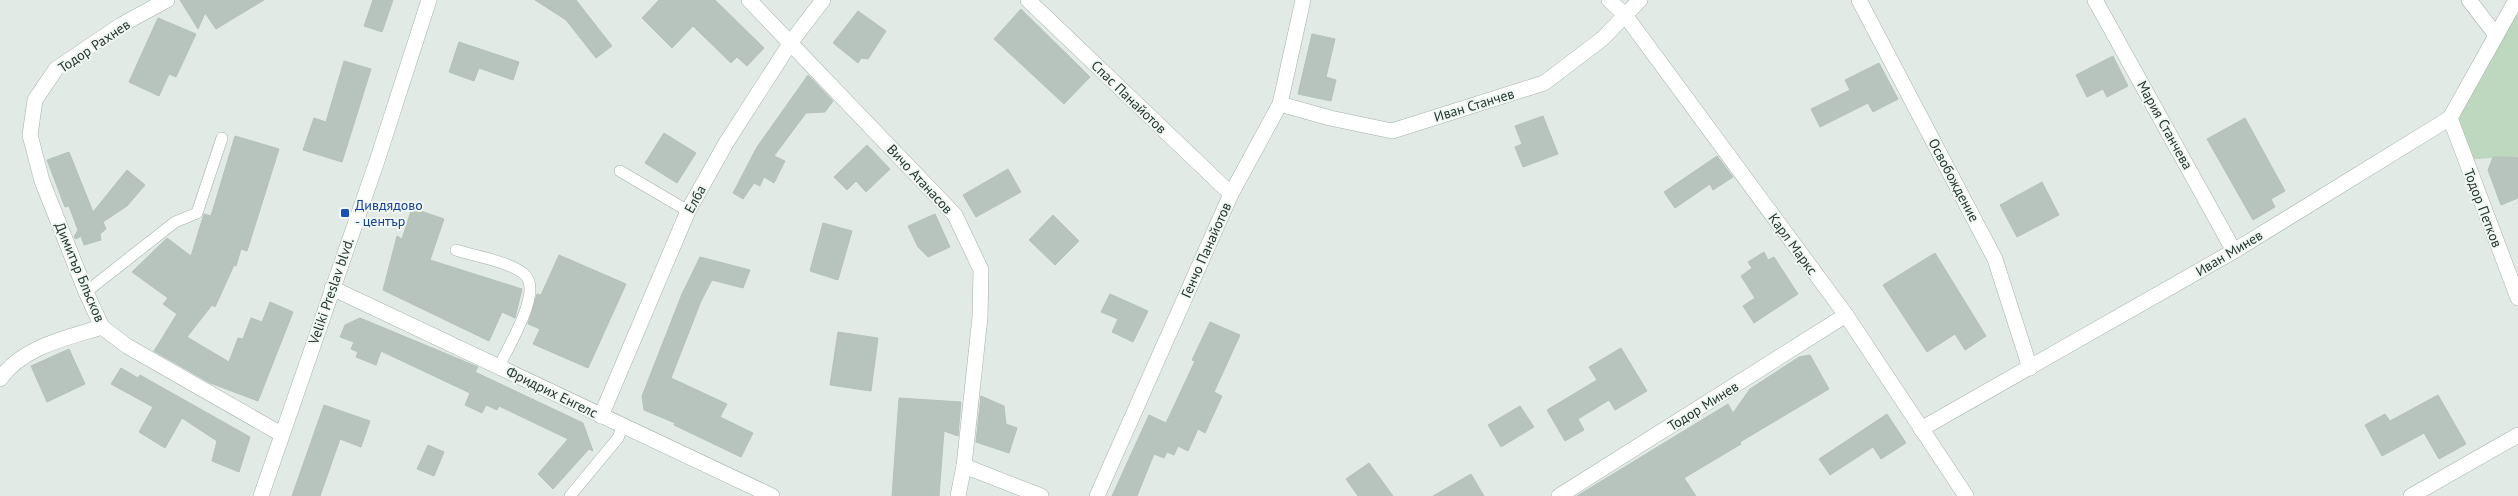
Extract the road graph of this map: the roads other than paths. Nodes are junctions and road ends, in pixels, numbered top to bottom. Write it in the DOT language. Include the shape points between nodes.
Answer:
graph roads {
  1 [pos="167,0"];
  2 [pos="429,0"];
  3 [pos="749,0"];
  4 [pos="823,0"];
  5 [pos="1028,0"];
  6 [pos="1303,0"];
  7 [pos="1609,0"];
  8 [pos="1640,0"];
  9 [pos="1859,0"];
  10 [pos="2095,0"];
  11 [pos="2468,0"];
  12 [pos="2516,0"];
  13 [pos="1625,15"];
  14 [pos="2496,34"];
  15 [pos="791,42"];
  16 [pos="1280,104"];
  17 [pos="2450,118"];
  18 [pos="30,135"];
  19 [pos="222,138"];
  20 [pos="620,171"];
  21 [pos="1231,194"];
  22 [pos="688,211"];
  23 [pos="456,250"];
  24 [pos="2234,251"];
  25 [pos="332,288"];
  26 [pos="86,292"];
  27 [pos="2518,298"];
  28 [pos="1846,316"];
  29 [pos="102,326"];
  30 [pos="499,367"];
  31 [pos="2030,368"];
  32 [pos="0,379"];
  33 [pos="601,416"];
  34 [pos="623,425"];
  35 [pos="1921,429"];
  36 [pos="281,434"];
  37 [pos="2518,435"];
  38 [pos="964,466"];
  39 [pos="261,496"];
  40 [pos="570,496"];
  41 [pos="772,496"];
  42 [pos="958,496"];
  43 [pos="1040,496"];
  44 [pos="1096,496"];
  45 [pos="1559,496"];
  46 [pos="1966,496"];
  47 [pos="2411,496"];
  1 -- 18 [label="street, Тодор Рахнев" via="122,25 56,69 35,100"];
  2 -- 25 [label="street, Veliki Preslav blvd."];
  3 -- 15 [label="street, Вичо Атанасов"];
  4 -- 15 [label="street, Елба"];
  5 -- 21 [label="street, Спас Панайотов"];
  6 -- 16 [label="street, Генчо Панайотов"];
  7 -- 13 [label="street, Карл Маркс"];
  8 -- 13 [label="street, Иван Станчев"];
  9 -- 31 [label="street, Освобождение" via="1996,259"];
  10 -- 24 [label="street, Мария Станчева"];
  11 -- 14 [label="street"];
  12 -- 14 [label="street, Иван Минев"];
  13 -- 16 [label="street, Иван Станчев" via="1602,39 1544,83 1392,131"];
  13 -- 28 [label="street, Карл Маркс"];
  14 -- 17 [label="street, Иван Минев"];
  15 -- 22 [label="street, Елба" via="726,143"];
  15 -- 38 [label="street, Вичо Атанасов" via="955,215 980,270 980,317"];
  16 -- 21 [label="street, Генчо Панайотов"];
  17 -- 24 [label="street, Иван Минев"];
  17 -- 27 [label="street, Тодор Петков"];
  18 -- 26 [label="street, Димитър Блъсков" via="42,181"];
  19 -- 26 [label="lane" via="197,213 175,222"];
  20 -- 22 [label="lane"];
  21 -- 44 [label="street, Генчо Панайотов"];
  22 -- 33 [label="street, Елба"];
  23 -- 30 [label="lane" via="512,267 526,275 531,287 529,303"];
  24 -- 31 [label="street, Иван Минев"];
  25 -- 30 [label="street, Фридрих Енгелс"];
  25 -- 36 [label="street, Veliki Preslav blvd."];
  26 -- 29 [label="street, Димитър Блъсков"];
  28 -- 35 [label="street, Карл Маркс"];
  28 -- 45 [label="street, Тодор Минев"];
  29 -- 32 [label="street" via="41,347 10,365"];
  29 -- 36 [label="street, Димитър Блъсков" via="127,346"];
  30 -- 33 [label="street, Фридрих Енгелс"];
  31 -- 35 [label="street, Иван Минев"];
  33 -- 34 [label="street, Фридрих Енгелс"];
  34 -- 40 [label="lane" via="618,438"];
  34 -- 41 [label="street, Фридрих Енгелс"];
  35 -- 46 [label="street, Карл Маркс"];
  36 -- 39 [label="street, Veliki Preslav blvd."];
  37 -- 47 [label="street"];
  38 -- 42 [label="street, Вичо Атанасов"];
  38 -- 43 [label="street"];
}
